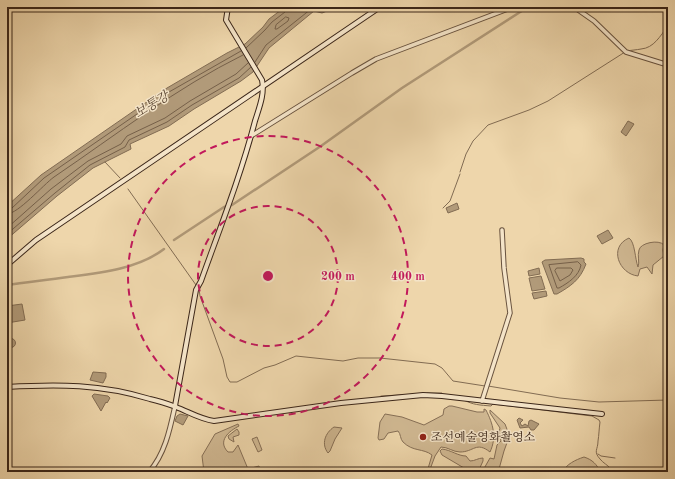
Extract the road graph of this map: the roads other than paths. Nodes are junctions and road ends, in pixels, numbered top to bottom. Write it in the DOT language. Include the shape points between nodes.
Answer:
graph roads {
  1 [pos="228,7"];
  2 [pos="380,7"];
  3 [pos="513,7"];
  4 [pos="574,7"];
  5 [pos="668,65"];
  6 [pos="263,86"];
  7 [pos="251,136"];
  8 [pos="502,230"];
  9 [pos="7,265"];
  10 [pos="7,388"];
  11 [pos="482,401"];
  12 [pos="175,406"];
  13 [pos="602,414"];
  14 [pos="149,472"];
  1 -- 6 [label="main road" via="226,20 262,80"];
  2 -- 6 [label="main road"];
  3 -- 7 [label="street" via="376,59"];
  4 -- 5 [label="street" via="594,21 626,52"];
  6 -- 7 [label="main road"];
  6 -- 9 [label="main road" via="36,240"];
  7 -- 12 [label="main road" via="227,210 196,290"];
  8 -- 11 [label="street" via="510,313"];
  10 -- 12 [label="main road" via="36,385 86,386 124,392"];
  11 -- 12 [label="main road" via="423,395 341,403 214,421 204,420"];
  11 -- 13 [label="main road"];
  12 -- 14 [label="street" via="162,453"];
}
